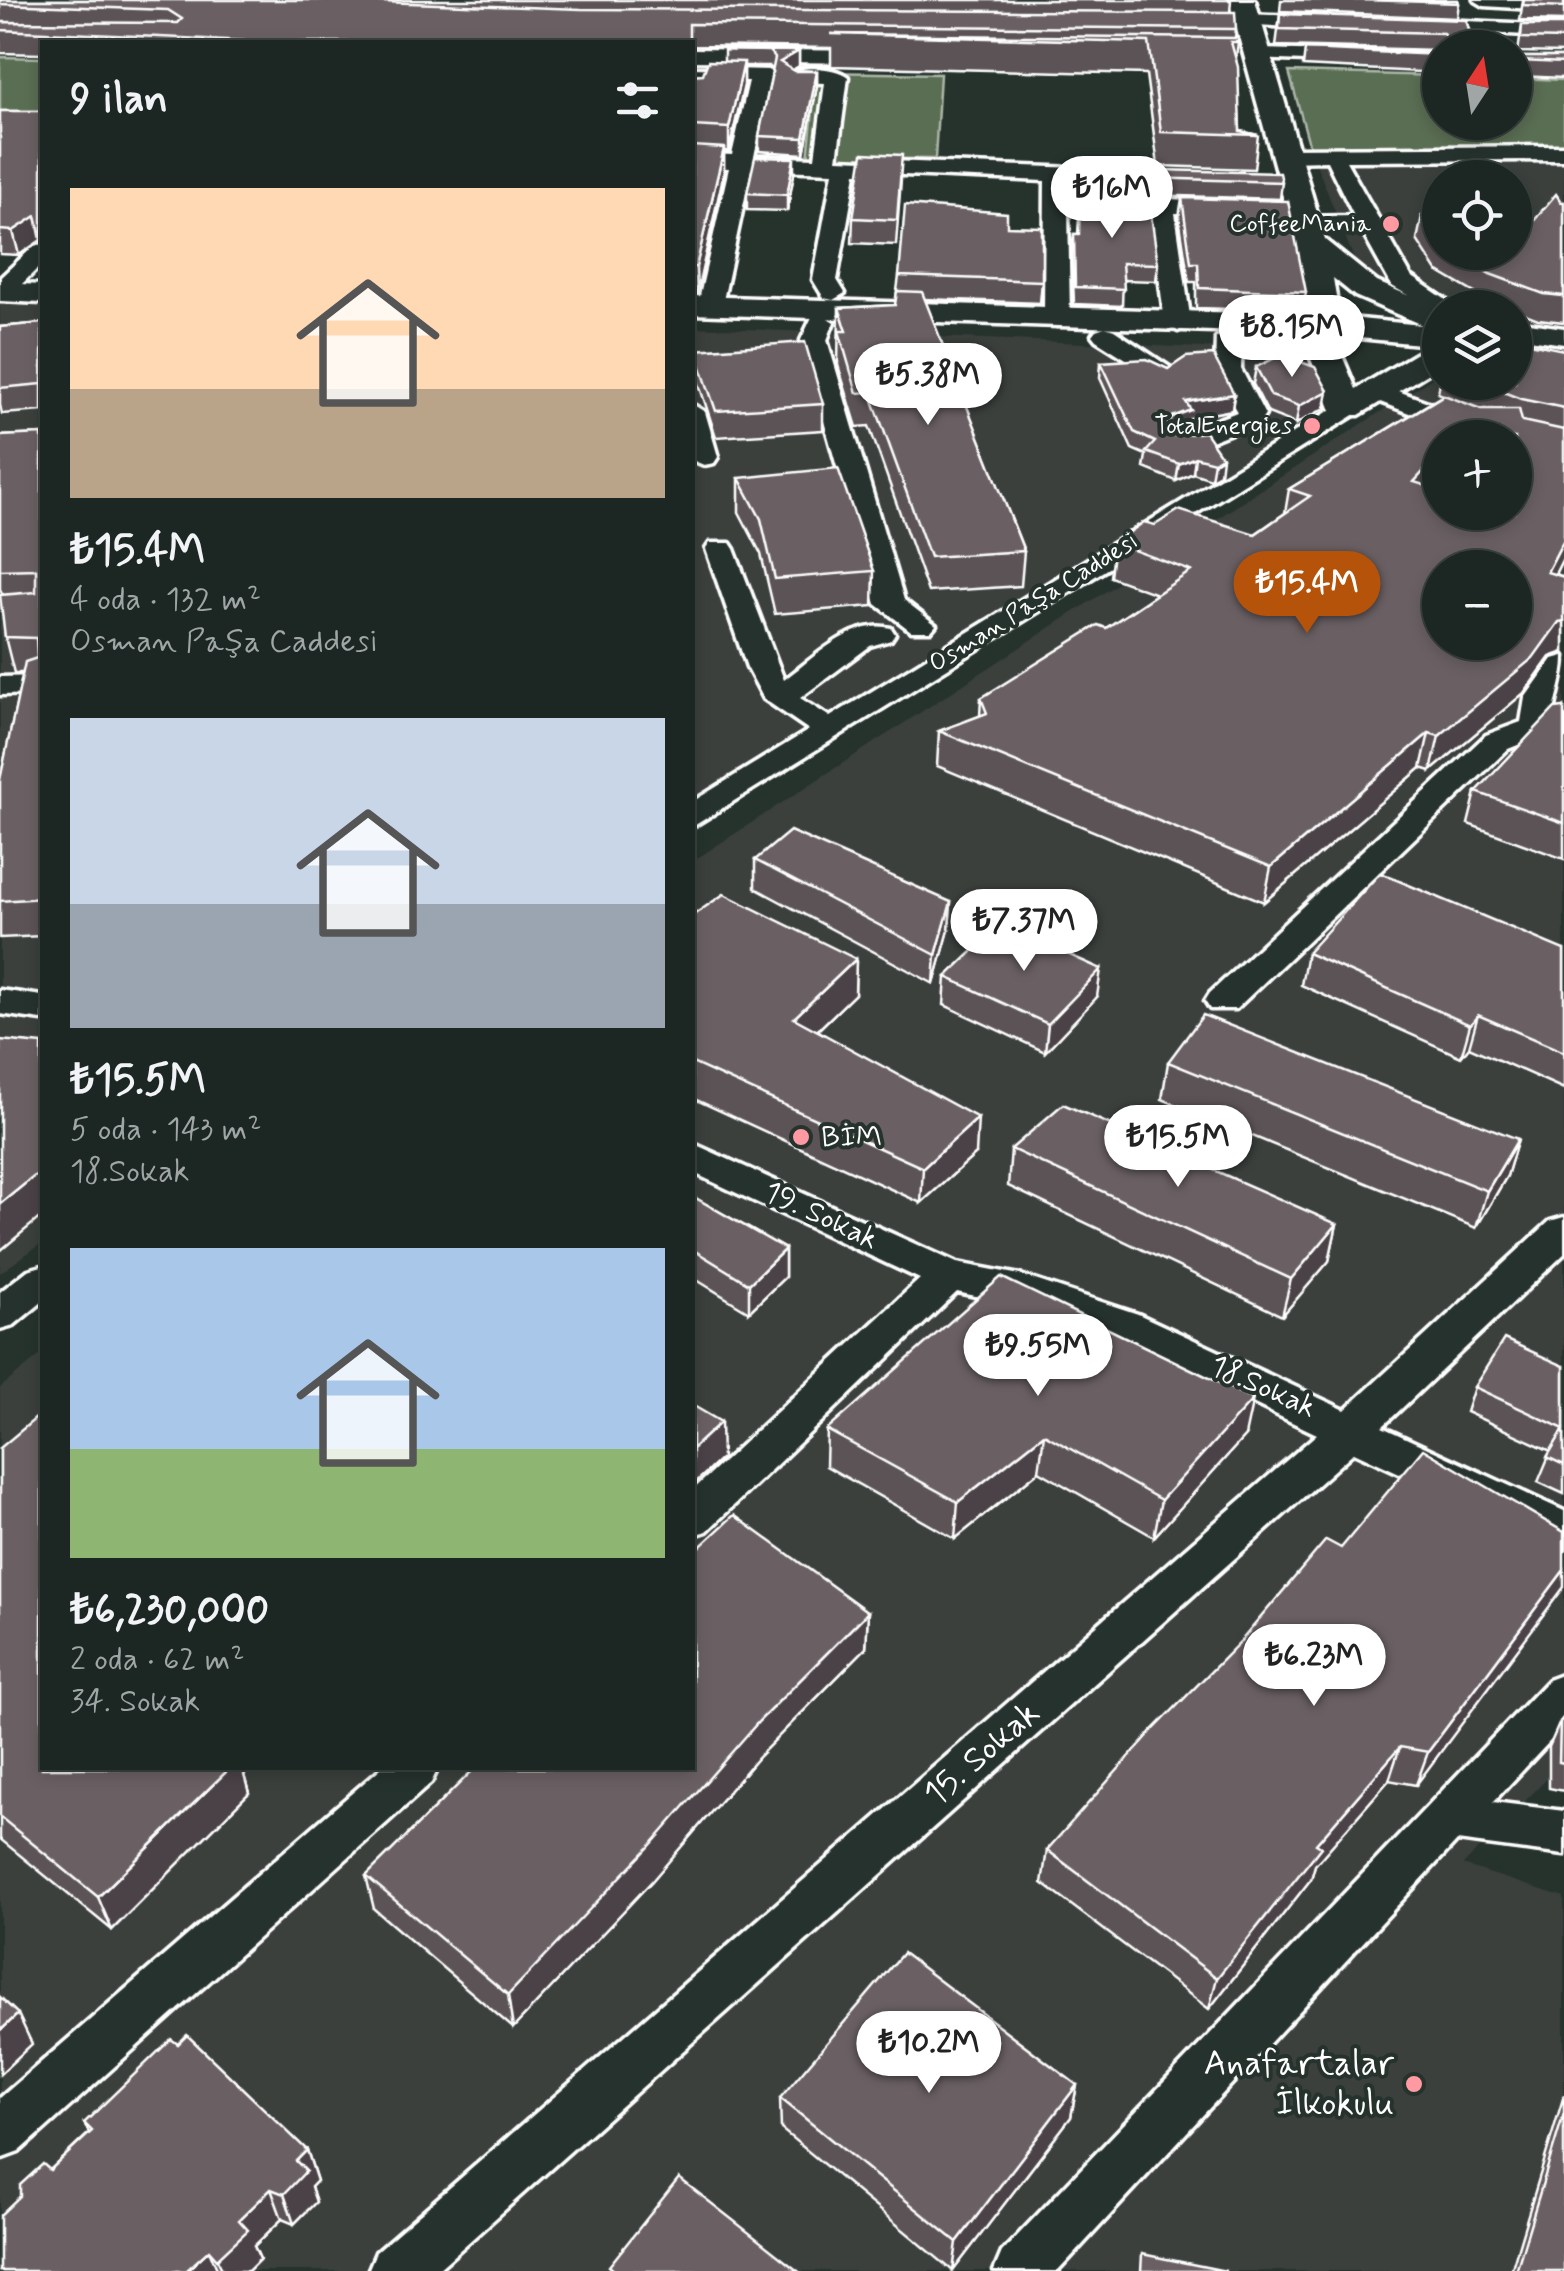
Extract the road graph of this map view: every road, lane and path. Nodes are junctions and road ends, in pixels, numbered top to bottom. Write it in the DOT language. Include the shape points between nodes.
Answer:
graph roads {
  1 [pos="1484,0"];
  2 [pos="1564,4"];
  3 [pos="1240,18"];
  4 [pos="1344,23"];
  5 [pos="1402,25"];
  6 [pos="1564,31"];
  7 [pos="695,55"];
  8 [pos="908,57"];
  9 [pos="1254,59"];
  10 [pos="1422,60"];
  11 [pos="761,75"];
  12 [pos="695,82"];
  13 [pos="1564,153"];
  14 [pos="695,160"];
  15 [pos="742,162"];
  16 [pos="1337,164"];
  17 [pos="1400,164"];
  18 [pos="836,166"];
  19 [pos="1284,171"];
  20 [pos="1056,175"];
  21 [pos="1154,178"];
  22 [pos="1056,203"];
  23 [pos="1162,206"];
  24 [pos="1369,223"];
  25 [pos="1306,225"];
  26 [pos="21,272"];
  27 [pos="1366,288"];
  28 [pos="40,292"];
  29 [pos="1422,294"];
  30 [pos="827,307"];
  31 [pos="698,309"];
  32 [pos="1422,313"];
  33 [pos="1057,318"];
  34 [pos="1178,322"];
  35 [pos="1329,331"];
  36 [pos="1532,331"];
  37 [pos="1105,335"];
  38 [pos="1422,335"];
  39 [pos="1564,336"];
  40 [pos="1229,338"];
  41 [pos="1532,348"];
  42 [pos="1422,349"];
  43 [pos="1564,353"];
  44 [pos="1532,362"];
  45 [pos="1422,363"];
  46 [pos="1564,367"];
  47 [pos="1168,374"];
  48 [pos="1361,400"];
  49 [pos="1435,420"];
  50 [pos="695,423"];
  51 [pos="1181,443"];
  52 [pos="704,457"];
  53 [pos="720,549"];
  54 [pos="921,625"];
  55 [pos="880,634"];
  56 [pos="1564,665"];
  57 [pos="40,685"];
  58 [pos="0,686"];
  59 [pos="779,699"];
  60 [pos="1550,727"];
  61 [pos="830,730"];
  62 [pos="695,815"];
  63 [pos="1223,1001"];
  64 [pos="0,1002"];
  65 [pos="40,1008"];
  66 [pos="695,1157"];
  67 [pos="1564,1231"];
  68 [pos="949,1276"];
  69 [pos="40,1283"];
  70 [pos="0,1314"];
  71 [pos="1353,1428"];
  72 [pos="695,1515"];
  73 [pos="1564,1531"];
  74 [pos="1564,1694"];
  75 [pos="412,1770"];
  76 [pos="1445,1818"];
  77 [pos="1564,1833"];
  78 [pos="0,2133"];
  79 [pos="395,2271"];
  80 [pos="1021,2271"];
  1 -- 2 [label="street"];
  3 -- 4 [label="street"];
  3 -- 9 [label="main road"];
  5 -- 6 [label="street"];
  7 -- 8 [label="street"];
  9 -- 10 [label="street"];
  9 -- 19 [label="main road"];
  11 -- 12 [label="street" via="698,73"];
  11 -- 15 [label="street"];
  11 -- 18 [label="street" via="837,77"];
  13 -- 19 [label="street"];
  14 -- 15 [label="street"];
  15 -- 18 [label="street"];
  15 -- 31 [label="street"];
  16 -- 17 [label="street"];
  16 -- 19 [label="street"];
  16 -- 24 [label="street"];
  18 -- 20 [label="street"];
  18 -- 30 [label="street"];
  19 -- 25 [label="main road"];
  20 -- 21 [label="street"];
  20 -- 22 [label="street"];
  22 -- 23 [label="street"];
  22 -- 33 [label="street"];
  23 -- 25 [label="street" via="1258,208"];
  23 -- 34 [label="street"];
  24 -- 25 [label="street"];
  24 -- 29 [label="street" via="1400,281"];
  25 -- 27 [label="main road"];
  25 -- 35 [label="main road"];
  26 -- 28 [label="main road"];
  27 -- 32 [label="main road"];
  27 -- 35 [label="main road" via="1366,304"];
  30 -- 31 [label="main road"];
  30 -- 37 [label="main road"];
  30 -- 54 [label="street" via="814,340 891,604"];
  31 -- 33 [label="main road"];
  33 -- 34 [label="main road"];
  34 -- 35 [label="main road"];
  35 -- 38 [label="main road"];
  35 -- 40 [label="main road"];
  35 -- 42 [label="main road"];
  35 -- 48 [label="main road"];
  36 -- 39 [label="street"];
  37 -- 40 [label="main road"];
  37 -- 47 [label="street"];
  40 -- 51 [label="street" via="1229,372 1252,415"];
  41 -- 43 [label="main road"];
  44 -- 46 [label="main road"];
  45 -- 48 [label="main road"];
  48 -- 49 [label="street"];
  48 -- 61 [label="street, Osman Paşa Caddesi"];
  50 -- 52 [label="street"];
  53 -- 59 [label="street"];
  55 -- 59 [label="street" via="859,640"];
  56 -- 60 [label="street" via="1540,698"];
  57 -- 58 [label="street"];
  59 -- 61 [label="street"];
  60 -- 63 [label="street" via="1497,742"];
  61 -- 62 [label="street, Osman Paşa Caddesi"];
  64 -- 65 [label="street"];
  66 -- 68 [label="street, 19. Sokak"];
  67 -- 71 [label="street, 15. Sokak"];
  68 -- 71 [label="street, 18.Sokak" via="1020,1290 1124,1325"];
  68 -- 72 [label="street"];
  69 -- 70 [label="street"];
  71 -- 73 [label="street, 18.Sokak"];
  71 -- 79 [label="street, 15. Sokak"];
  74 -- 76 [label="street"];
  75 -- 78 [label="street"];
  76 -- 77 [label="street"];
  76 -- 80 [label="street"];
}
